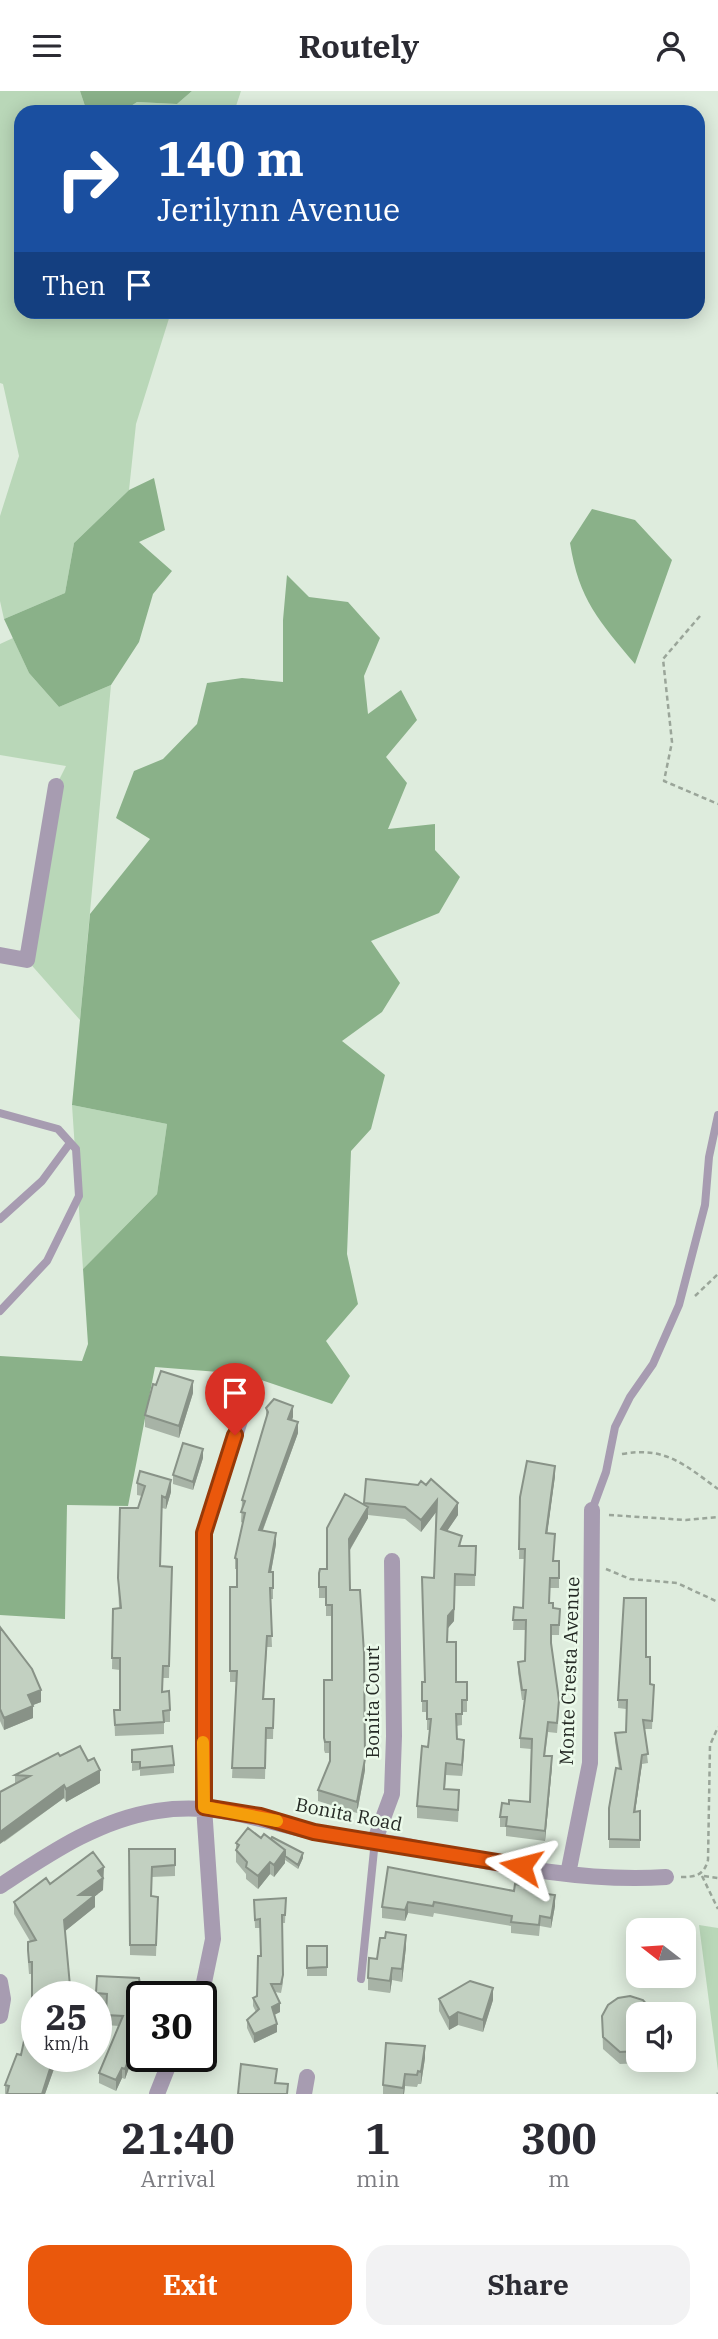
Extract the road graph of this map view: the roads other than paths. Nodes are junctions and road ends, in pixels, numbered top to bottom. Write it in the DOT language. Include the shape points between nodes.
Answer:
graph roads {
  1 [pos="57,786"];
  2 [pos="1,956"];
  3 [pos="0,1113"];
  4 [pos="718,1115"];
  5 [pos="71,1143"];
  6 [pos="0,1219"];
  7 [pos="0,1311"];
  8 [pos="243,1411"];
  9 [pos="592,1512"];
  10 [pos="392,1561"];
  11 [pos="204,1807"];
  12 [pos="376,1840"];
  13 [pos="568,1874"];
  14 [pos="666,1877"];
  15 [pos="0,1886"];
  16 [pos="361,1979"];
  17 [pos="204,1981"];
  18 [pos="0,1982"];
  19 [pos="0,2016"];
  20 [pos="166,2072"];
  21 [pos="307,2077"];
  22 [pos="157,2094"];
  23 [pos="304,2094"];
  1 -- 2 [label="street" via="27,960"];
  3 -- 5 [label="lane" via="58,1129"];
  4 -- 9 [label="lane" via="705,1205 681,1298 653,1364 615,1427"];
  5 -- 6 [label="lane" via="42,1181"];
  5 -- 7 [label="lane" via="76,1149 79,1196 47,1261"];
  8 -- 11 [label="street" via="204,1533"];
  9 -- 13 [label="street, Monte Cresta Avenue" via="590,1762"];
  10 -- 12 [label="street, Bonita Court" via="392,1794"];
  11 -- 12 [label="street, Bonita Road" via="260,1816 314,1832"];
  11 -- 15 [label="street, Bonita Road" via="155,1811 78,1835"];
  11 -- 17 [label="street" via="213,1939"];
  12 -- 13 [label="street, Bonita Road"];
  12 -- 16 [label="lane"];
  13 -- 14 [label="street, Bonita Road" via="627,1880"];
  18 -- 19 [label="street"];
  20 -- 22 [label="street"];
  21 -- 23 [label="street"];
}
